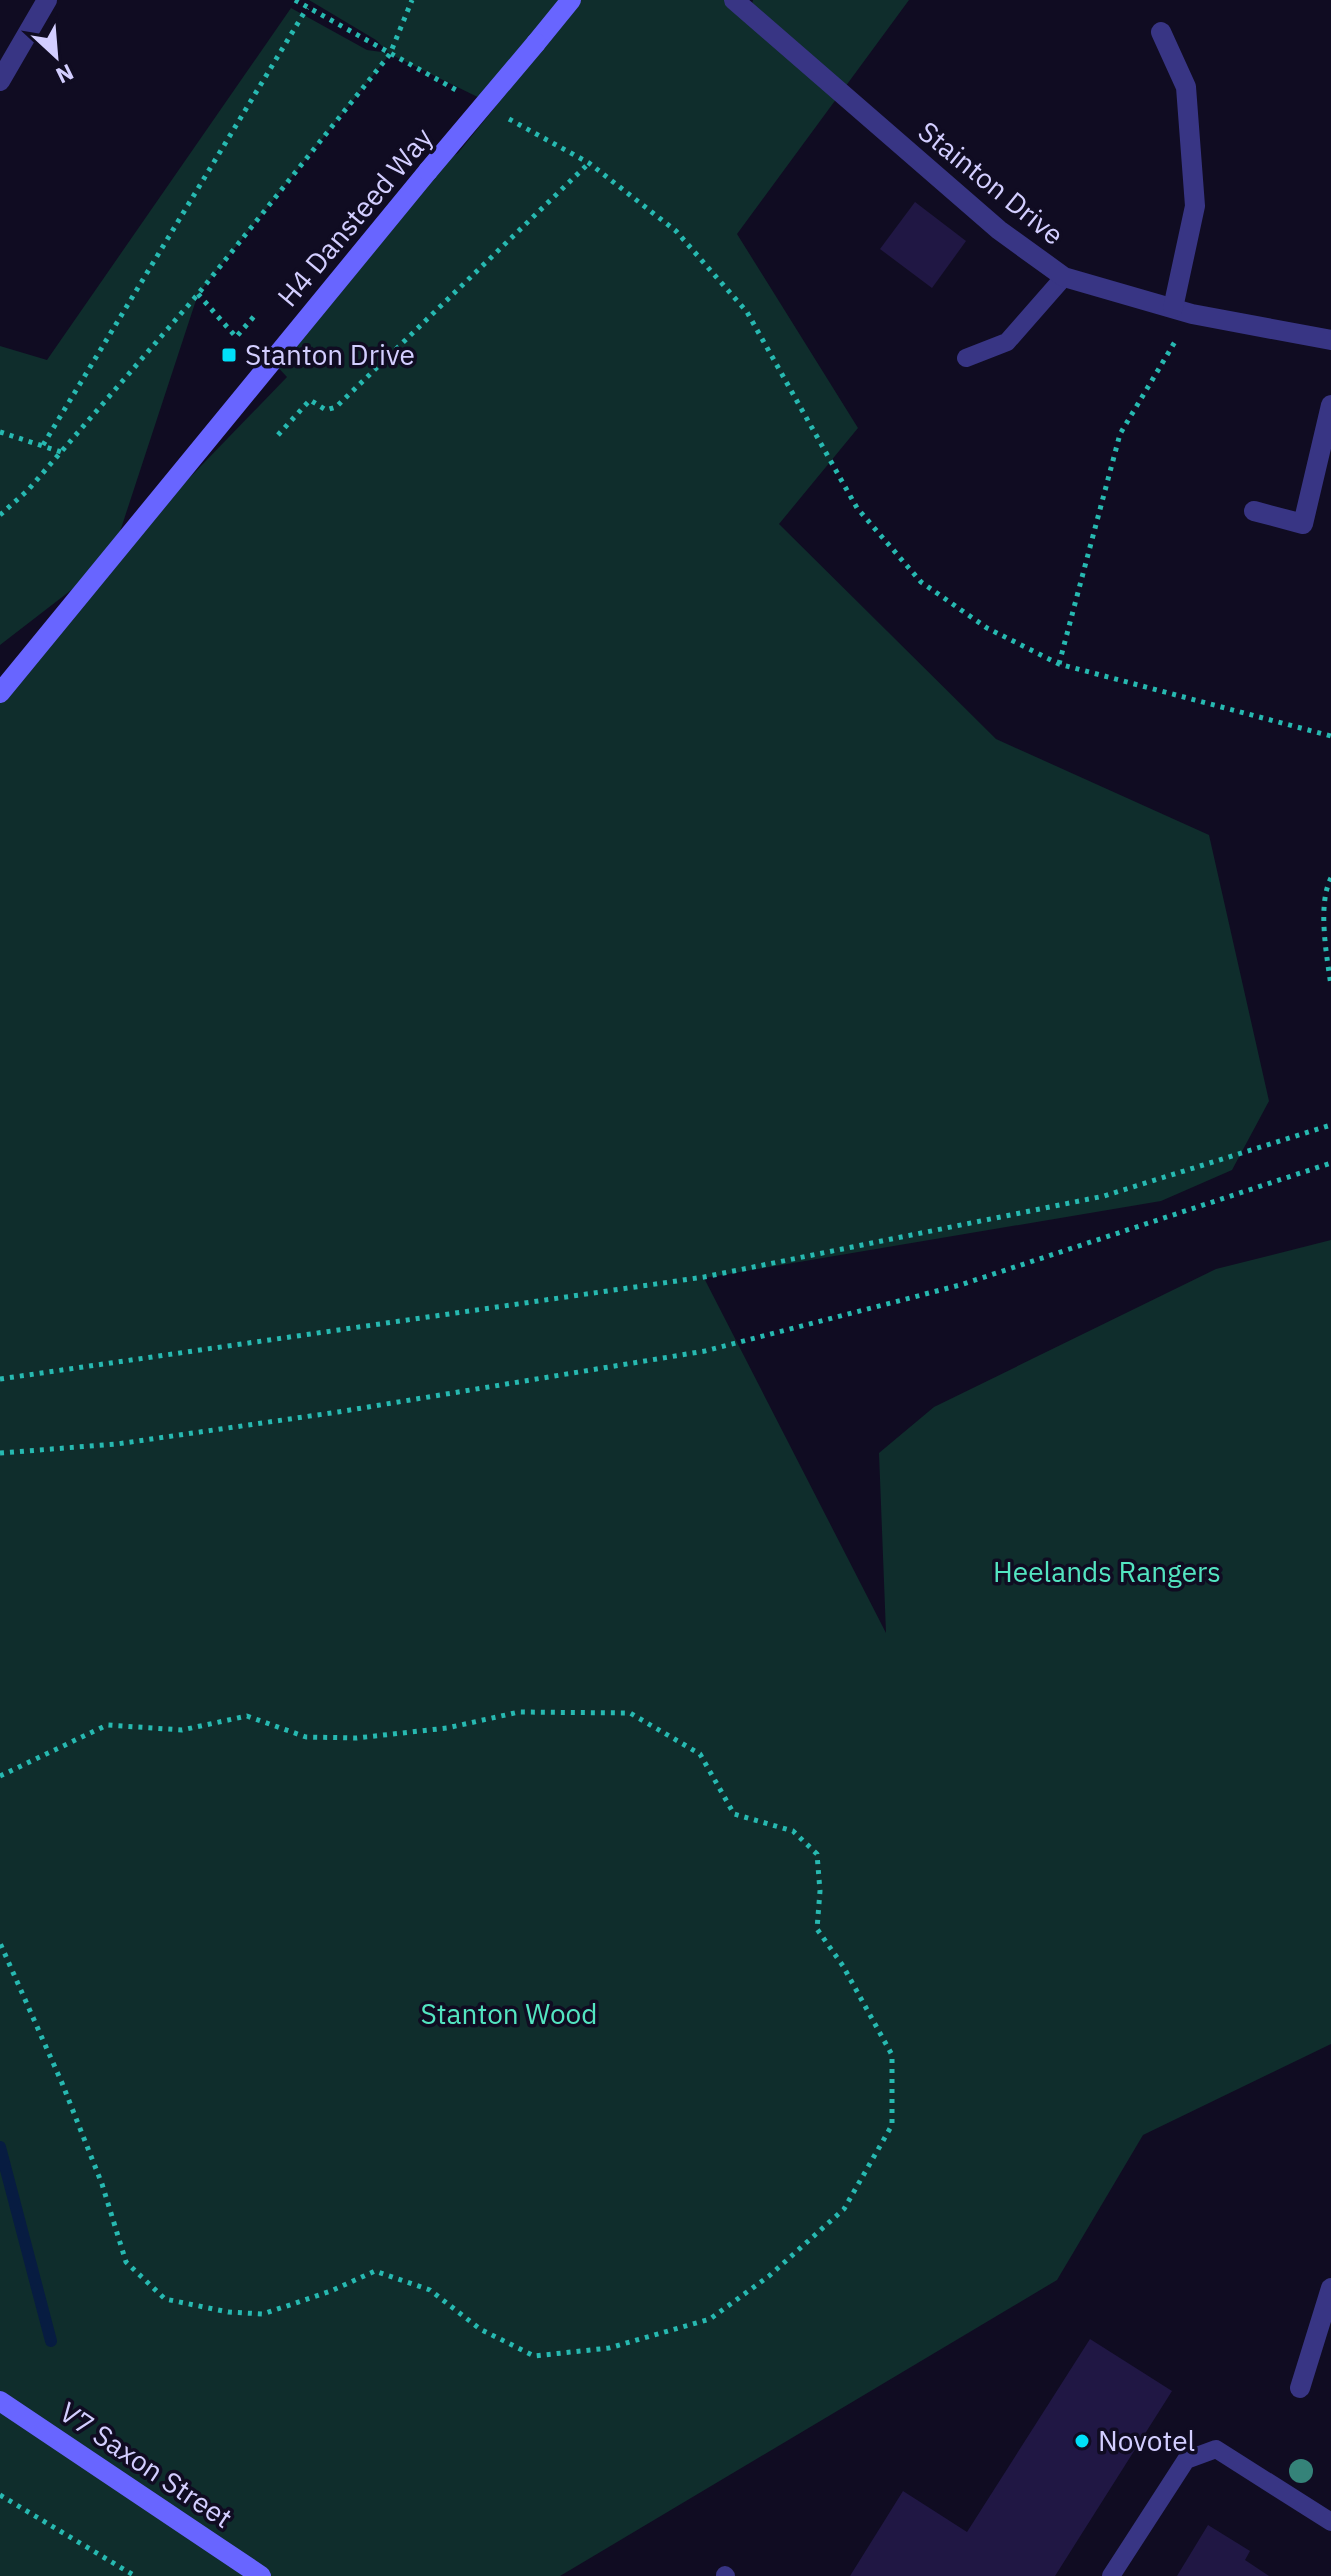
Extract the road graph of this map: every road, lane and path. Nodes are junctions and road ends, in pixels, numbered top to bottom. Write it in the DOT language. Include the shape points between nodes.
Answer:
graph roads {
  1 [pos="47,0"];
  2 [pos="295,0"];
  3 [pos="412,0"];
  4 [pos="571,0"];
  5 [pos="744,4"];
  6 [pos="307,8"];
  7 [pos="1161,32"];
  8 [pos="390,54"];
  9 [pos="0,81"];
  10 [pos="470,97"];
  11 [pos="496,112"];
  12 [pos="589,163"];
  13 [pos="1064,277"];
  14 [pos="198,294"];
  15 [pos="1183,311"];
  16 [pos="257,313"];
  17 [pos="1331,340"];
  18 [pos="966,358"];
  19 [pos="1331,405"];
  20 [pos="0,432"];
  21 [pos="278,435"];
  22 [pos="43,445"];
  23 [pos="61,452"];
  24 [pos="1254,511"];
  25 [pos="0,515"];
  26 [pos="1059,664"];
  27 [pos="0,693"];
  28 [pos="1331,736"];
  29 [pos="1331,878"];
  30 [pos="1331,986"];
  31 [pos="1331,1125"];
  32 [pos="1331,1163"];
  33 [pos="0,1379"];
  34 [pos="0,1453"];
  35 [pos="0,1776"];
  36 [pos="0,1943"];
  37 [pos="1331,2288"];
  38 [pos="1322,2352"];
  39 [pos="1300,2388"];
  40 [pos="0,2401"];
  41 [pos="0,2495"];
  42 [pos="1331,2522"];
  43 [pos="135,2576"];
  44 [pos="261,2576"];
  45 [pos="1111,2576"];
  1 -- 9 [label="street"];
  2 -- 6 [label="path"];
  3 -- 8 [label="path"];
  4 -- 27 [label="street, H4 Dansteed Way, bridge"];
  5 -- 13 [label="street, Stainton Drive" via="999,230"];
  6 -- 8 [label="path"];
  6 -- 22 [label="path"];
  7 -- 15 [label="street" via="1186,87 1195,206"];
  8 -- 10 [label="path"];
  8 -- 14 [label="path"];
  11 -- 12 [label="path"];
  12 -- 21 [label="path" via="336,407 326,410 310,400"];
  12 -- 26 [label="path" via="676,231 747,312 857,508 921,582 987,628"];
  13 -- 15 [label="street, Stainton Drive"];
  13 -- 18 [label="lane" via="1007,342"];
  14 -- 16 [label="path" via="236,337"];
  14 -- 23 [label="path"];
  15 -- 17 [label="street, Stainton Drive"];
  15 -- 26 [label="path" via="1120,434"];
  19 -- 24 [label="street" via="1303,524"];
  20 -- 22 [label="path"];
  22 -- 23 [label="path"];
  23 -- 25 [label="path"];
  26 -- 28 [label="path"];
  29 -- 30 [label="path" via="1324,930"];
  31 -- 33 [label="path" via="1104,1196 704,1277"];
  32 -- 34 [label="path" via="960,1285 705,1351 322,1415 117,1444"];
  35 -- 36 [label="path" via="107,1725 182,1730 247,1716 306,1737 357,1738 447,1728 519,1712 630,1713 700,1754 734,1814 793,1831 817,1854 817,1929 892,2055 892,2125 844,2209 769,2276 710,2319 609,2348 534,2356 480,2329 430,2290 375,2271 263,2314 228,2312 165,2299 126,2262 102,2184"];
  37 -- 38 [label="street"];
  38 -- 39 [label="street"];
  40 -- 44 [label="street, V7 Saxon Street"];
  41 -- 43 [label="path"];
  42 -- 45 [label="lane" via="1216,2449 1186,2460"];
}
